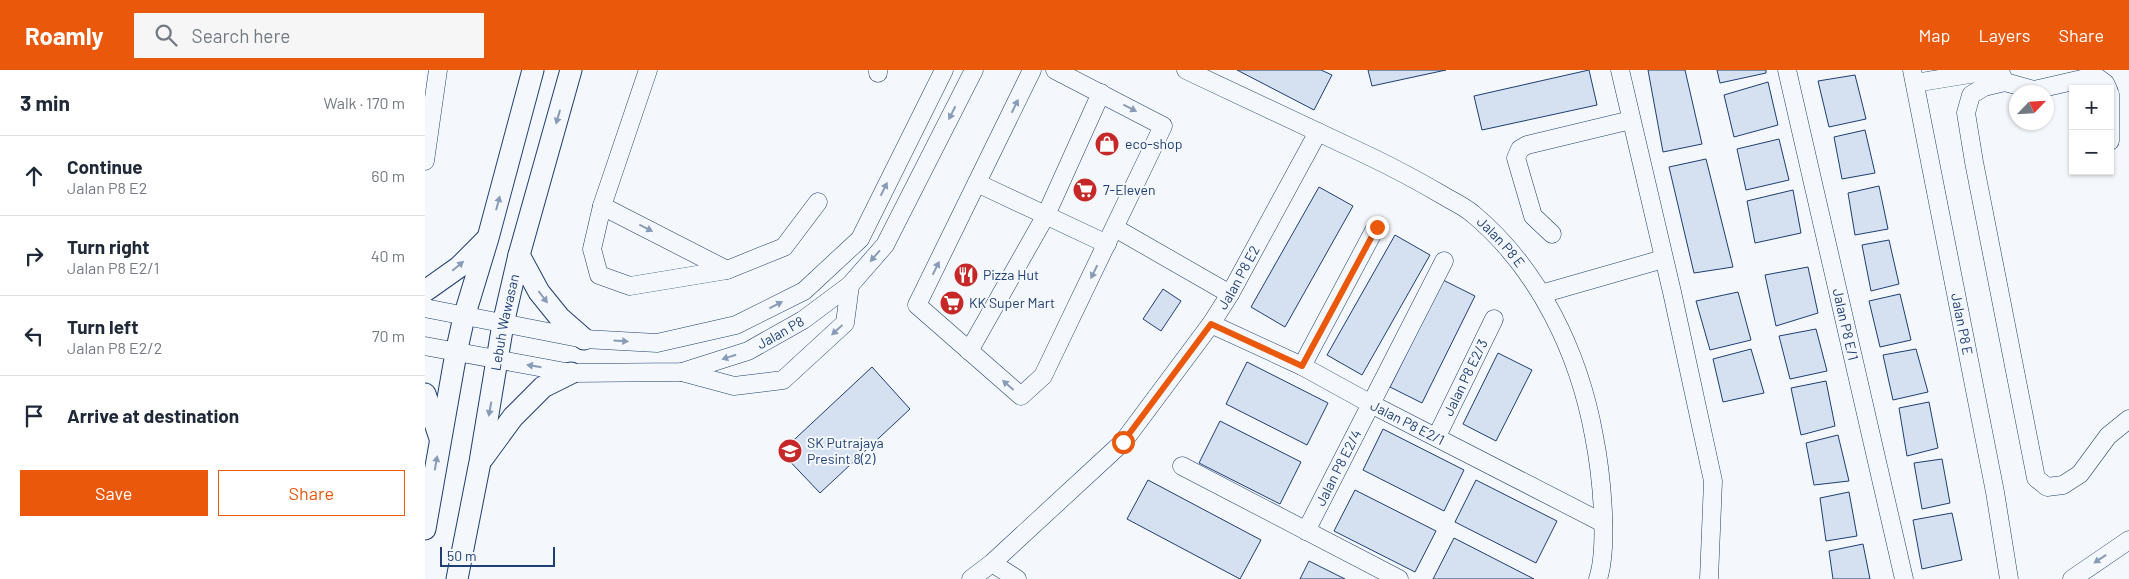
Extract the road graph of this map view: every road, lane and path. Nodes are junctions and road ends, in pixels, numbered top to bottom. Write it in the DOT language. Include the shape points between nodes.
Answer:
graph roads {
  1 [pos="438,70"];
  2 [pos="533,70"];
  3 [pos="571,70"];
  4 [pos="648,70"];
  5 [pos="944,70"];
  6 [pos="974,70"];
  7 [pos="1033,70"];
  8 [pos="1055,70"];
  9 [pos="1186,70"];
  10 [pos="1620,70"];
  11 [pos="1787,70"];
  12 [pos="1999,74"];
  13 [pos="1914,76"];
  14 [pos="2106,85"];
  15 [pos="1101,93"];
  16 [pos="1631,120"];
  17 [pos="1318,132"];
  18 [pos="425,161"];
  19 [pos="977,183"];
  20 [pos="818,202"];
  21 [pos="602,206"];
  22 [pos="1046,216"];
  23 [pos="1377,227"];
  24 [pos="1115,228"];
  25 [pos="1551,234"];
  26 [pos="489,238"];
  27 [pos="1107,244"];
  28 [pos="519,255"];
  29 [pos="1663,259"];
  30 [pos="1444,261"];
  31 [pos="727,270"];
  32 [pos="850,285"];
  33 [pos="425,291"];
  34 [pos="1230,294"];
  35 [pos="1541,294"];
  36 [pos="425,308"];
  37 [pos="464,317"];
  38 [pos="1494,319"];
  39 [pos="503,324"];
  40 [pos="1211,324"];
  41 [pos="585,339"];
  42 [pos="425,346"];
  43 [pos="969,351"];
  44 [pos="456,353"];
  45 [pos="499,360"];
  46 [pos="1302,366"];
  47 [pos="682,372"];
  48 [pos="571,373"];
  49 [pos="425,394"];
  50 [pos="1371,404"];
  51 [pos="2129,419"];
  52 [pos="1437,436"];
  53 [pos="441,440"];
  54 [pos="480,462"];
  55 [pos="1182,466"];
  56 [pos="1603,523"];
  57 [pos="425,529"];
  58 [pos="1306,531"];
  59 [pos="2129,540"];
  60 [pos="992,563"];
  61 [pos="457,579"];
  62 [pos="971,579"];
  63 [pos="1017,579"];
  64 [pos="1399,579"];
  65 [pos="1598,579"];
  66 [pos="1709,579"];
  67 [pos="1903,579"];
  68 [pos="2009,579"];
  69 [pos="2072,579"];
  1 -- 18 [label="street"];
  26 -- 2 [label="main road, one-way"];
  3 -- 28 [label="main road, Lebuh Wawasan, one-way"];
  4 -- 21 [label="street"];
  41 -- 5 [label="street, Jalan P8, one-way" via="657,343 737,325 805,291 860,239"];
  6 -- 32 [label="street, Jalan P8, one-way" via="885,245"];
  19 -- 7 [label="street, one-way"];
  8 -- 15 [label="street"];
  9 -- 17 [label="street, Jalan P8 E"];
  10 -- 16 [label="street"];
  11 -- 67 [label="street, Jalan P8 E/1"];
  12 -- 13 [label="street"];
  12 -- 14 [label="street" via="2034,90 2095,76"];
  12 -- 51 [label="street" via="1971,96 1966,113 2036,478 2047,487 2063,486 2080,474 2108,436"];
  13 -- 68 [label="street, Jalan P8 E"];
  15 -- 22 [label="street"];
  15 -- 24 [label="street, one-way" via="1163,126"];
  16 -- 25 [label="street" via="1520,149 1516,158 1533,216"];
  16 -- 29 [label="street"];
  17 -- 34 [label="street, Jalan P8 E2"];
  17 -- 35 [label="street, Jalan P8 E" via="1405,174 1473,213 1520,264"];
  19 -- 22 [label="street"];
  43 -- 19 [label="street, one-way" via="917,305"];
  20 -- 31 [label="street" via="784,246"];
  21 -- 31 [label="street, one-way"];
  21 -- 31 [label="street" via="591,249 599,275 630,286"];
  22 -- 27 [label="street"];
  22 -- 43 [label="street"];
  23 -- 46 [label="street"];
  24 -- 27 [label="street"];
  24 -- 34 [label="street"];
  33 -- 26 [label="main road, one-way" via="459,267"];
  26 -- 37 [label="main road"];
  27 -- 43 [label="street, one-way" via="1043,376 1021,396"];
  28 -- 39 [label="main road, Lebuh Wawasan"];
  28 -- 41 [label="main road, one-way" via="539,292 560,318"];
  29 -- 35 [label="street"];
  29 -- 66 [label="street" via="1713,481"];
  30 -- 50 [label="street, Jalan P8 E2/4"];
  32 -- 47 [label="street, Jalan P8, one-way" via="803,320 749,351"];
  32 -- 47 [label="street, one-way" via="845,323 783,380 734,386"];
  34 -- 40 [label="street, Jalan P8 E2"];
  35 -- 56 [label="street, Jalan P8 E" via="1572,354 1590,412 1599,459"];
  36 -- 37 [label="street, Jalan P8"];
  37 -- 39 [label="street, Jalan P8"];
  37 -- 44 [label="main road"];
  38 -- 52 [label="street, Jalan P8 E2/3"];
  39 -- 41 [label="street, Jalan P8"];
  39 -- 45 [label="main road, Lebuh Wawasan"];
  40 -- 46 [label="street, Jalan P8 E2/1"];
  40 -- 60 [label="street, Jalan P8 E2" via="1123,442"];
  42 -- 44 [label="street, Jalan P8"];
  44 -- 45 [label="street, Jalan P8"];
  44 -- 53 [label="main road"];
  48 -- 45 [label="street, Jalan P8, one-way"];
  45 -- 54 [label="main road, Lebuh Wawasan, one-way"];
  46 -- 50 [label="street, Jalan P8 E2/1"];
  47 -- 48 [label="street, Jalan P8"];
  48 -- 54 [label="main road" via="543,387 513,416"];
  49 -- 53 [label="main road"];
  50 -- 52 [label="street, Jalan P8 E2/1"];
  50 -- 58 [label="street, Jalan P8 E2/4"];
  52 -- 56 [label="street, Jalan P8 E2/1"];
  57 -- 53 [label="main road, one-way"];
  54 -- 61 [label="main road, Lebuh Wawasan"];
  55 -- 58 [label="street"];
  56 -- 65 [label="street, Jalan P8 E"];
  58 -- 64 [label="street"];
  59 -- 69 [label="street, one-way"];
  60 -- 62 [label="street, Jalan P8 E2"];
  60 -- 63 [label="street"];
}
